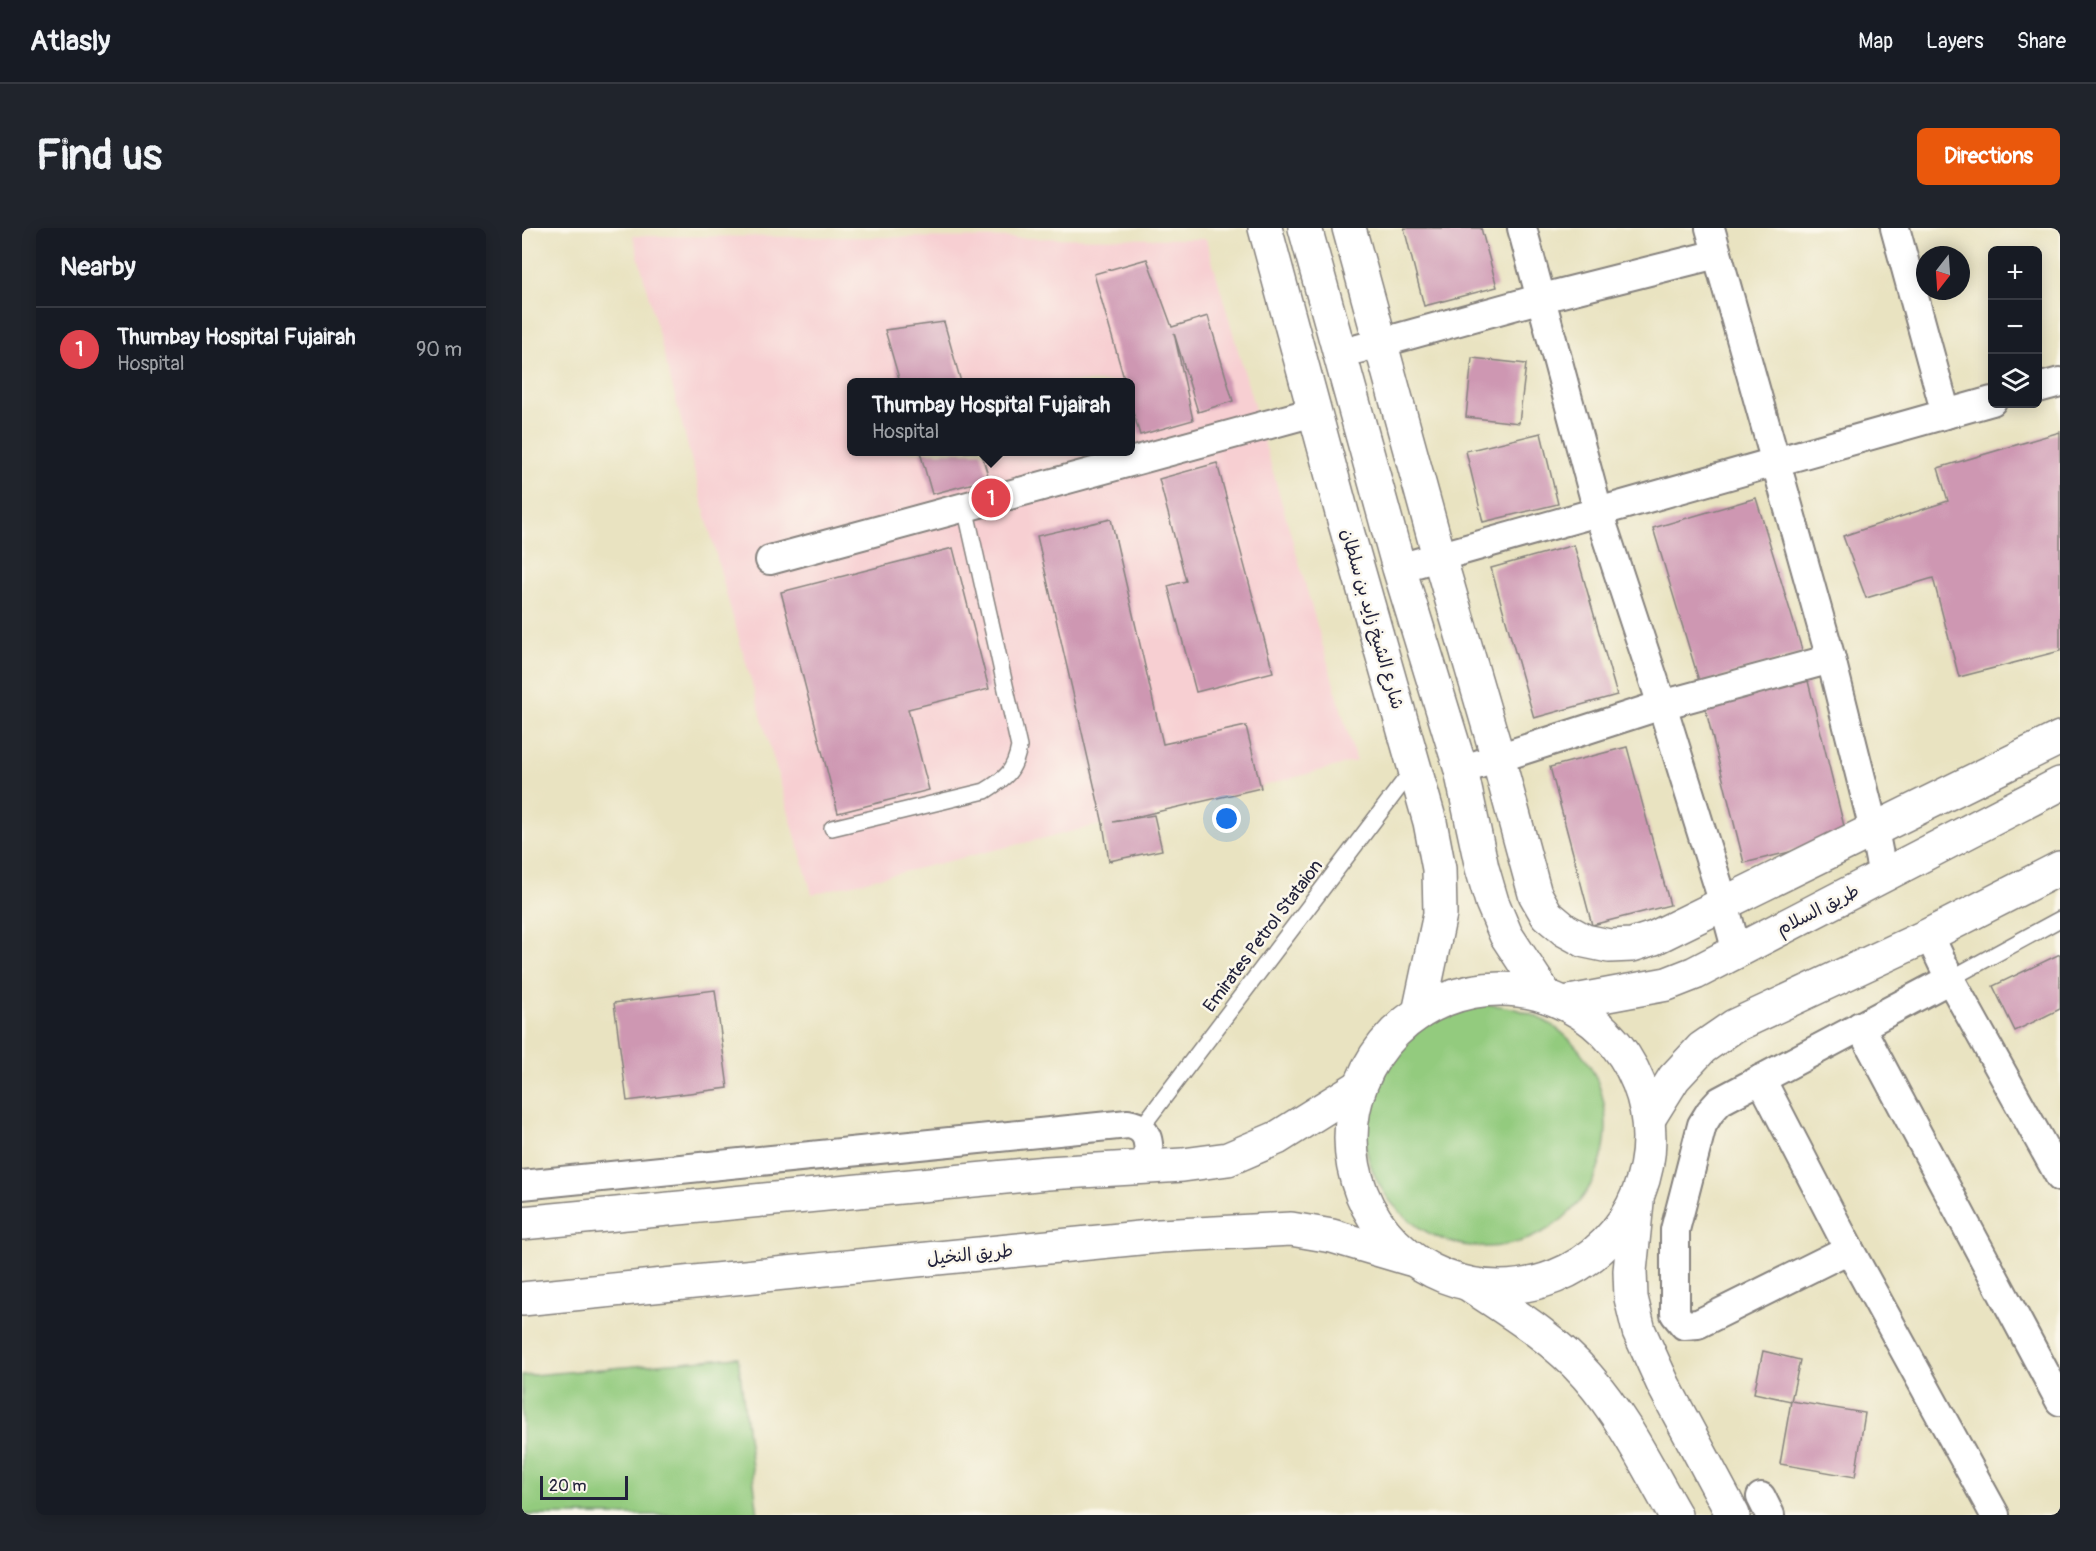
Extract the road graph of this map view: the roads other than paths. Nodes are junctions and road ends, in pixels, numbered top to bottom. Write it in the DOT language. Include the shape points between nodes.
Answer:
graph roads {
  1 [pos="1265,228"];
  2 [pos="1305,228"];
  3 [pos="1349,228"];
  4 [pos="1522,228"];
  5 [pos="1895,228"];
  6 [pos="1714,241"];
  7 [pos="1542,298"];
  8 [pos="1380,343"];
  9 [pos="1340,354"];
  10 [pos="2060,382"];
  11 [pos="2042,387"];
  12 [pos="1988,402"];
  13 [pos="1314,412"];
  14 [pos="1946,414"];
  15 [pos="1776,461"];
  16 [pos="965,507"];
  17 [pos="1598,511"];
  18 [pos="1439,556"];
  19 [pos="770,560"];
  20 [pos="1399,568"];
  21 [pos="1831,659"];
  22 [pos="1662,705"];
  23 [pos="2060,738"];
  24 [pos="1498,758"];
  25 [pos="1414,767"];
  26 [pos="1461,770"];
  27 [pos="2060,784"];
  28 [pos="832,828"];
  29 [pos="1874,830"];
  30 [pos="2060,868"];
  31 [pos="1883,876"];
  32 [pos="1724,904"];
  33 [pos="2060,919"];
  34 [pos="1929,935"];
  35 [pos="1737,952"];
  36 [pos="1950,979"];
  37 [pos="1555,1000"];
  38 [pos="1419,1013"];
  39 [pos="1860,1026"];
  40 [pos="1761,1079"];
  41 [pos="1360,1086"];
  42 [pos="1649,1118"];
  43 [pos="1141,1128"];
  44 [pos="1148,1167"];
  45 [pos="2060,1177"];
  46 [pos="522,1185"];
  47 [pos="1637,1200"];
  48 [pos="522,1223"];
  49 [pos="1849,1249"];
  50 [pos="1416,1261"];
  51 [pos="1468,1284"];
  52 [pos="522,1299"];
  53 [pos="2060,1401"];
  54 [pos="1675,1515"];
  55 [pos="1732,1515"];
  56 [pos="1995,1515"];
  1 -- 13 [label="main road, شارع الشيخ زايد بن سلطان"];
  2 -- 9 [label="main road"];
  3 -- 8 [label="main road"];
  4 -- 7 [label="street"];
  5 -- 14 [label="street"];
  6 -- 7 [label="street"];
  6 -- 15 [label="street"];
  7 -- 8 [label="street"];
  7 -- 17 [label="street"];
  8 -- 9 [label="street"];
  8 -- 18 [label="main road"];
  9 -- 20 [label="main road"];
  10 -- 11 [label="street"];
  12 -- 14 [label="street"];
  13 -- 16 [label="street"];
  13 -- 25 [label="main road, شارع الشيخ زايد بن سلطان"];
  14 -- 15 [label="street"];
  15 -- 17 [label="street"];
  15 -- 21 [label="street"];
  16 -- 19 [label="street"];
  16 -- 28 [label="lane" via="1019,747 1016,764 1003,780 985,790"];
  17 -- 18 [label="street"];
  17 -- 22 [label="street"];
  18 -- 20 [label="street"];
  18 -- 24 [label="main road"];
  20 -- 26 [label="main road"];
  21 -- 22 [label="street"];
  21 -- 29 [label="street"];
  22 -- 24 [label="street"];
  22 -- 32 [label="street"];
  23 -- 29 [label="main road"];
  24 -- 26 [label="street"];
  24 -- 32 [label="main road" via="1535,894 1547,915 1565,930 1585,941 1608,946 1632,945"];
  25 -- 38 [label="main road, شارع الشيخ زايد بن سلطان" via="1431,822 1440,914"];
  25 -- 43 [label="lane, Emirates Petrol Stataion"];
  26 -- 37 [label="main road" via="1492,902 1506,935"];
  27 -- 31 [label="main road, طريق السلام"];
  29 -- 31 [label="street"];
  29 -- 32 [label="main road"];
  30 -- 34 [label="main road"];
  31 -- 35 [label="main road, طريق السلام"];
  32 -- 35 [label="street"];
  33 -- 36 [label="lane"];
  34 -- 36 [label="street"];
  34 -- 42 [label="main road" via="1734,1026 1702,1048 1674,1078"];
  35 -- 37 [label="main road, طريق السلام" via="1667,984"];
  36 -- 39 [label="street"];
  36 -- 45 [label="street"];
  37 -- 38 [label="main road" via="1502,989 1458,995"];
  37 -- 42 [label="main road" via="1605,1031 1634,1071"];
  38 -- 41 [label="main road" via="1383,1045"];
  39 -- 40 [label="street"];
  39 -- 53 [label="street"];
  40 -- 49 [label="street"];
  40 -- 49 [label="street" via="1720,1101 1702,1125 1675,1230 1675,1314 1684,1324 1698,1324"];
  41 -- 44 [label="main road" via="1277,1138 1228,1160"];
  41 -- 50 [label="main road" via="1351,1124 1353,1164 1365,1201 1386,1234"];
  42 -- 47 [label="main road" via="1646,1174"];
  43 -- 44 [label="street" via="1149,1139"];
  43 -- 46 [label="street" via="1128,1124"];
  44 -- 48 [label="main road" via="1035,1174"];
  47 -- 51 [label="main road" via="1609,1242 1568,1272 1519,1286"];
  47 -- 55 [label="main road" via="1630,1271 1631,1299 1639,1331"];
  49 -- 56 [label="street"];
  50 -- 51 [label="main road" via="1440,1275"];
  50 -- 52 [label="main road, طريق النخيل" via="1332,1236 1291,1229 1239,1230"];
  51 -- 54 [label="main road" via="1527,1323 1587,1375 1615,1413"];
}
